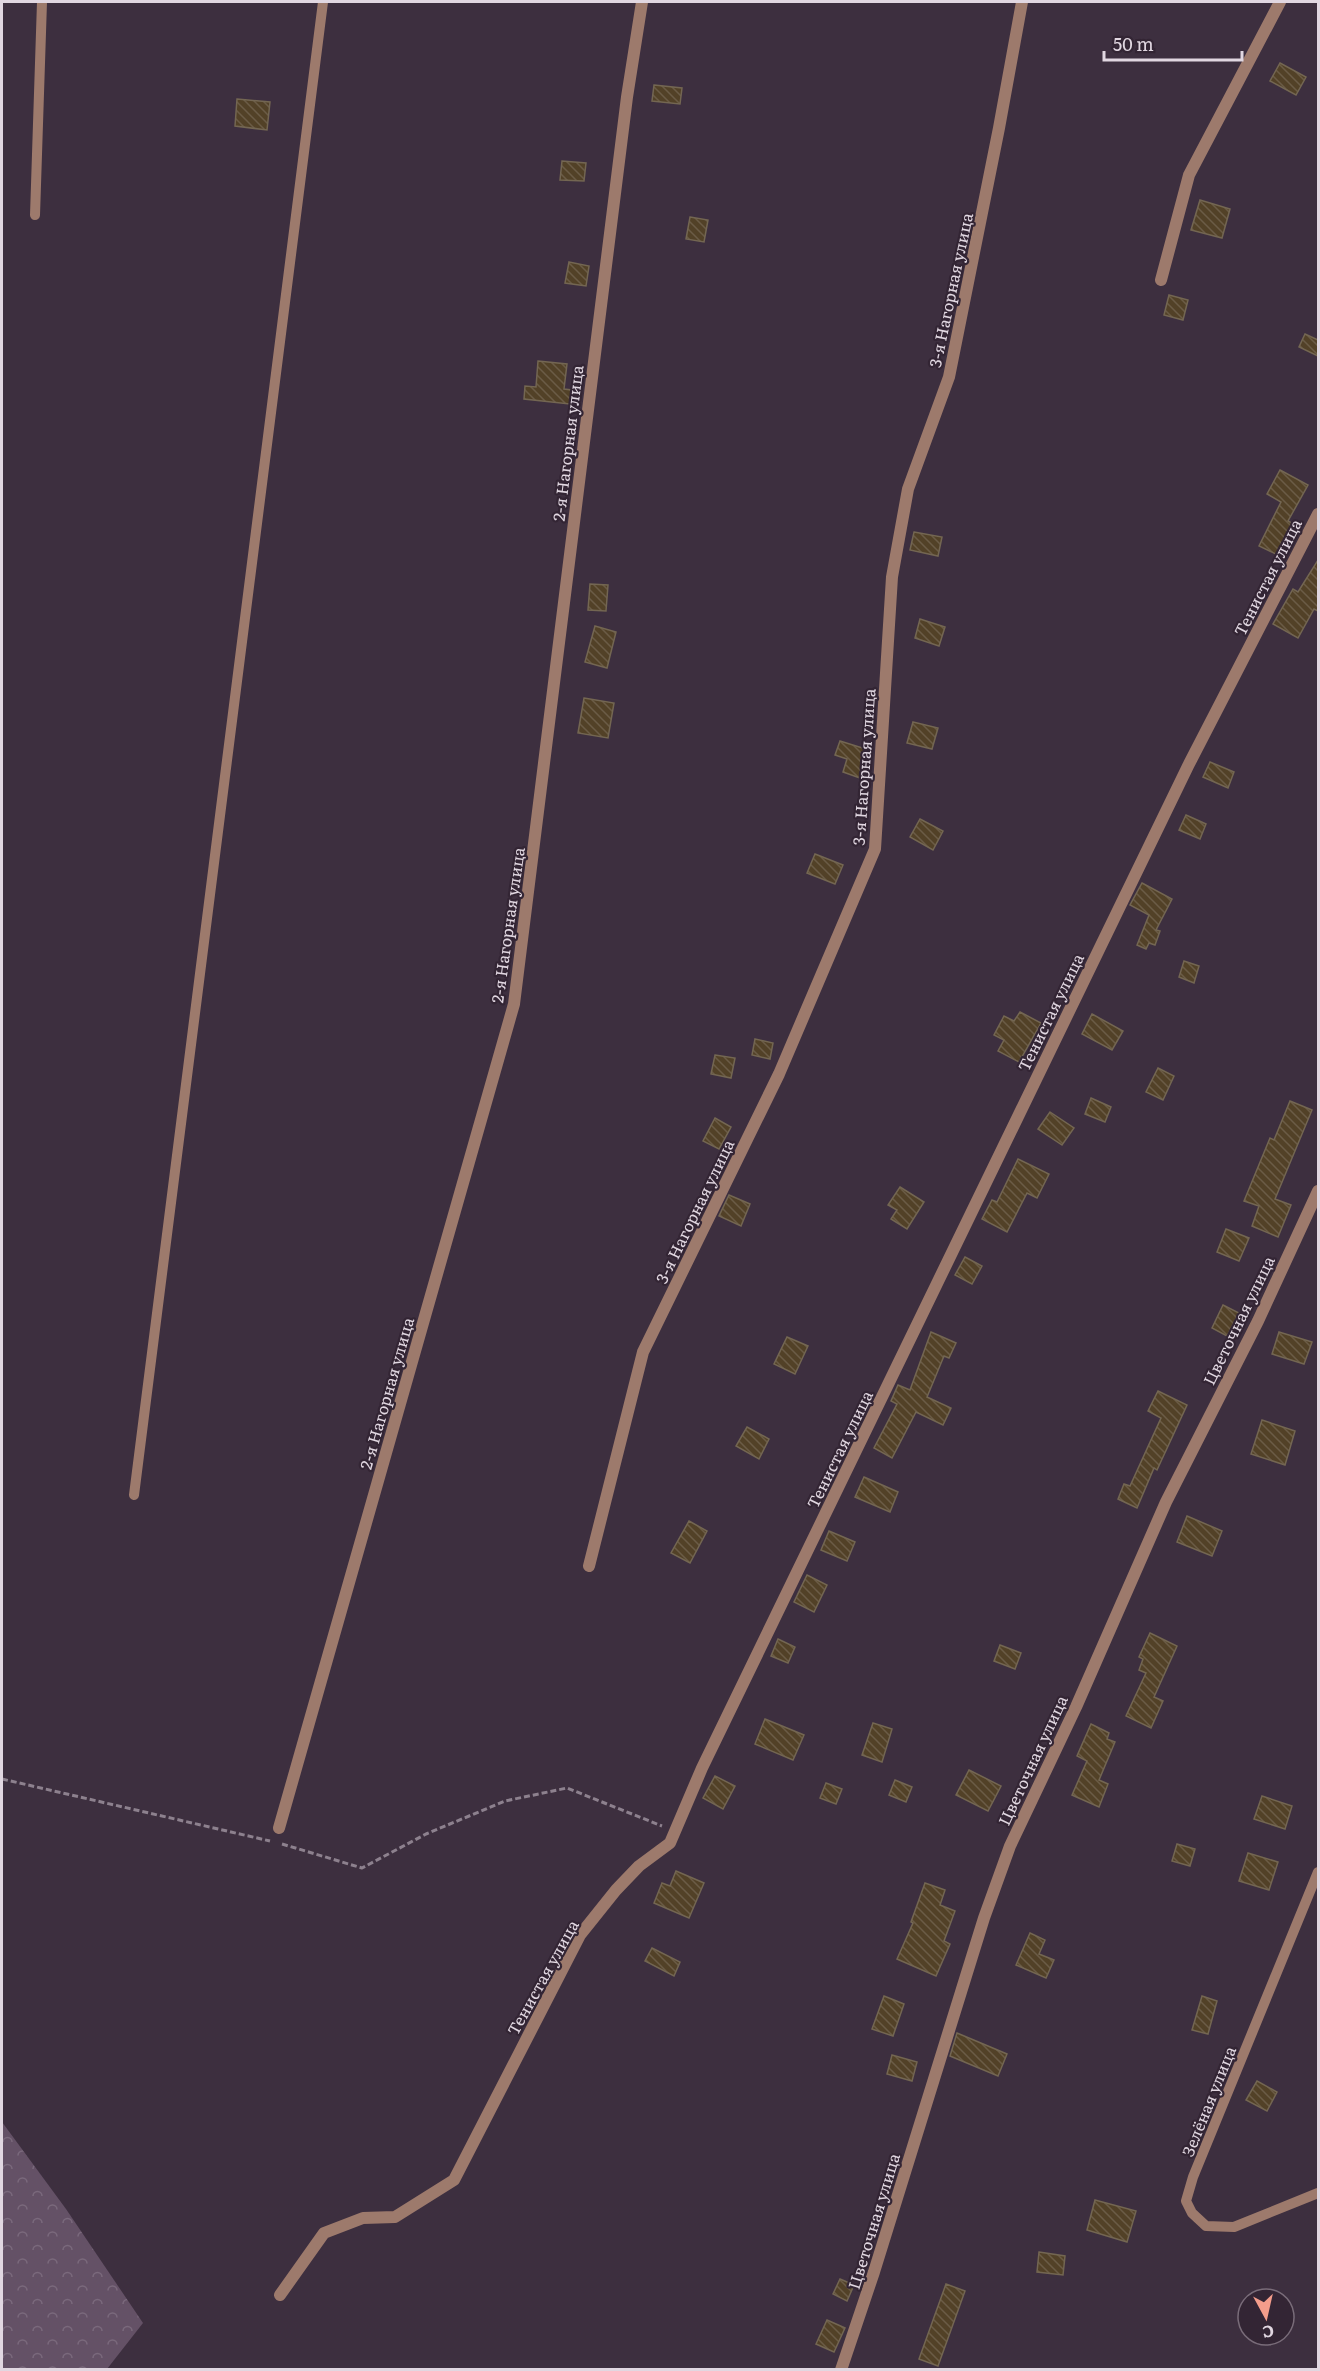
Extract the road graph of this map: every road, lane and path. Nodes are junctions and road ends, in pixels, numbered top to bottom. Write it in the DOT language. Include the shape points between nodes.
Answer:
graph roads {
  1 [pos="42,2"];
  2 [pos="323,2"];
  3 [pos="642,2"];
  4 [pos="1022,2"];
  5 [pos="1280,2"];
  6 [pos="35,215"];
  7 [pos="1161,280"];
  8 [pos="1318,514"];
  9 [pos="1318,1191"];
  10 [pos="134,1495"];
  11 [pos="589,1566"];
  12 [pos="2,1779"];
  13 [pos="279,1828"];
  14 [pos="675,1831"];
  15 [pos="1318,1872"];
  16 [pos="1318,2193"];
  17 [pos="280,2295"];
  18 [pos="841,2370"];
  1 -- 6 [label="lane"];
  2 -- 10 [label="lane"];
  3 -- 13 [label="street, 2-я Нагорная улица" via="514,1004"];
  4 -- 11 [label="street, 3-я Нагорная улица" via="949,377 908,489 892,577 875,849 779,1074 643,1352"];
  5 -- 7 [label="street" via="1189,175"];
  8 -- 14 [label="street, Тенистая улица" via="1029,1091"];
  9 -- 18 [label="street, Цветочная улица" via="1258,1321 1166,1502 1010,1846"];
  12 -- 14 [label="path" via="304,1849 362,1868 426,1834 505,1801 567,1788"];
  14 -- 17 [label="street, Тенистая улица" via="670,1843 624,1882 580,1935 453,2180 396,2217 363,2218 324,2233"];
  15 -- 16 [label="lane, Зелёная улица" via="1186,2201 1206,2226 1234,2227"];
}
